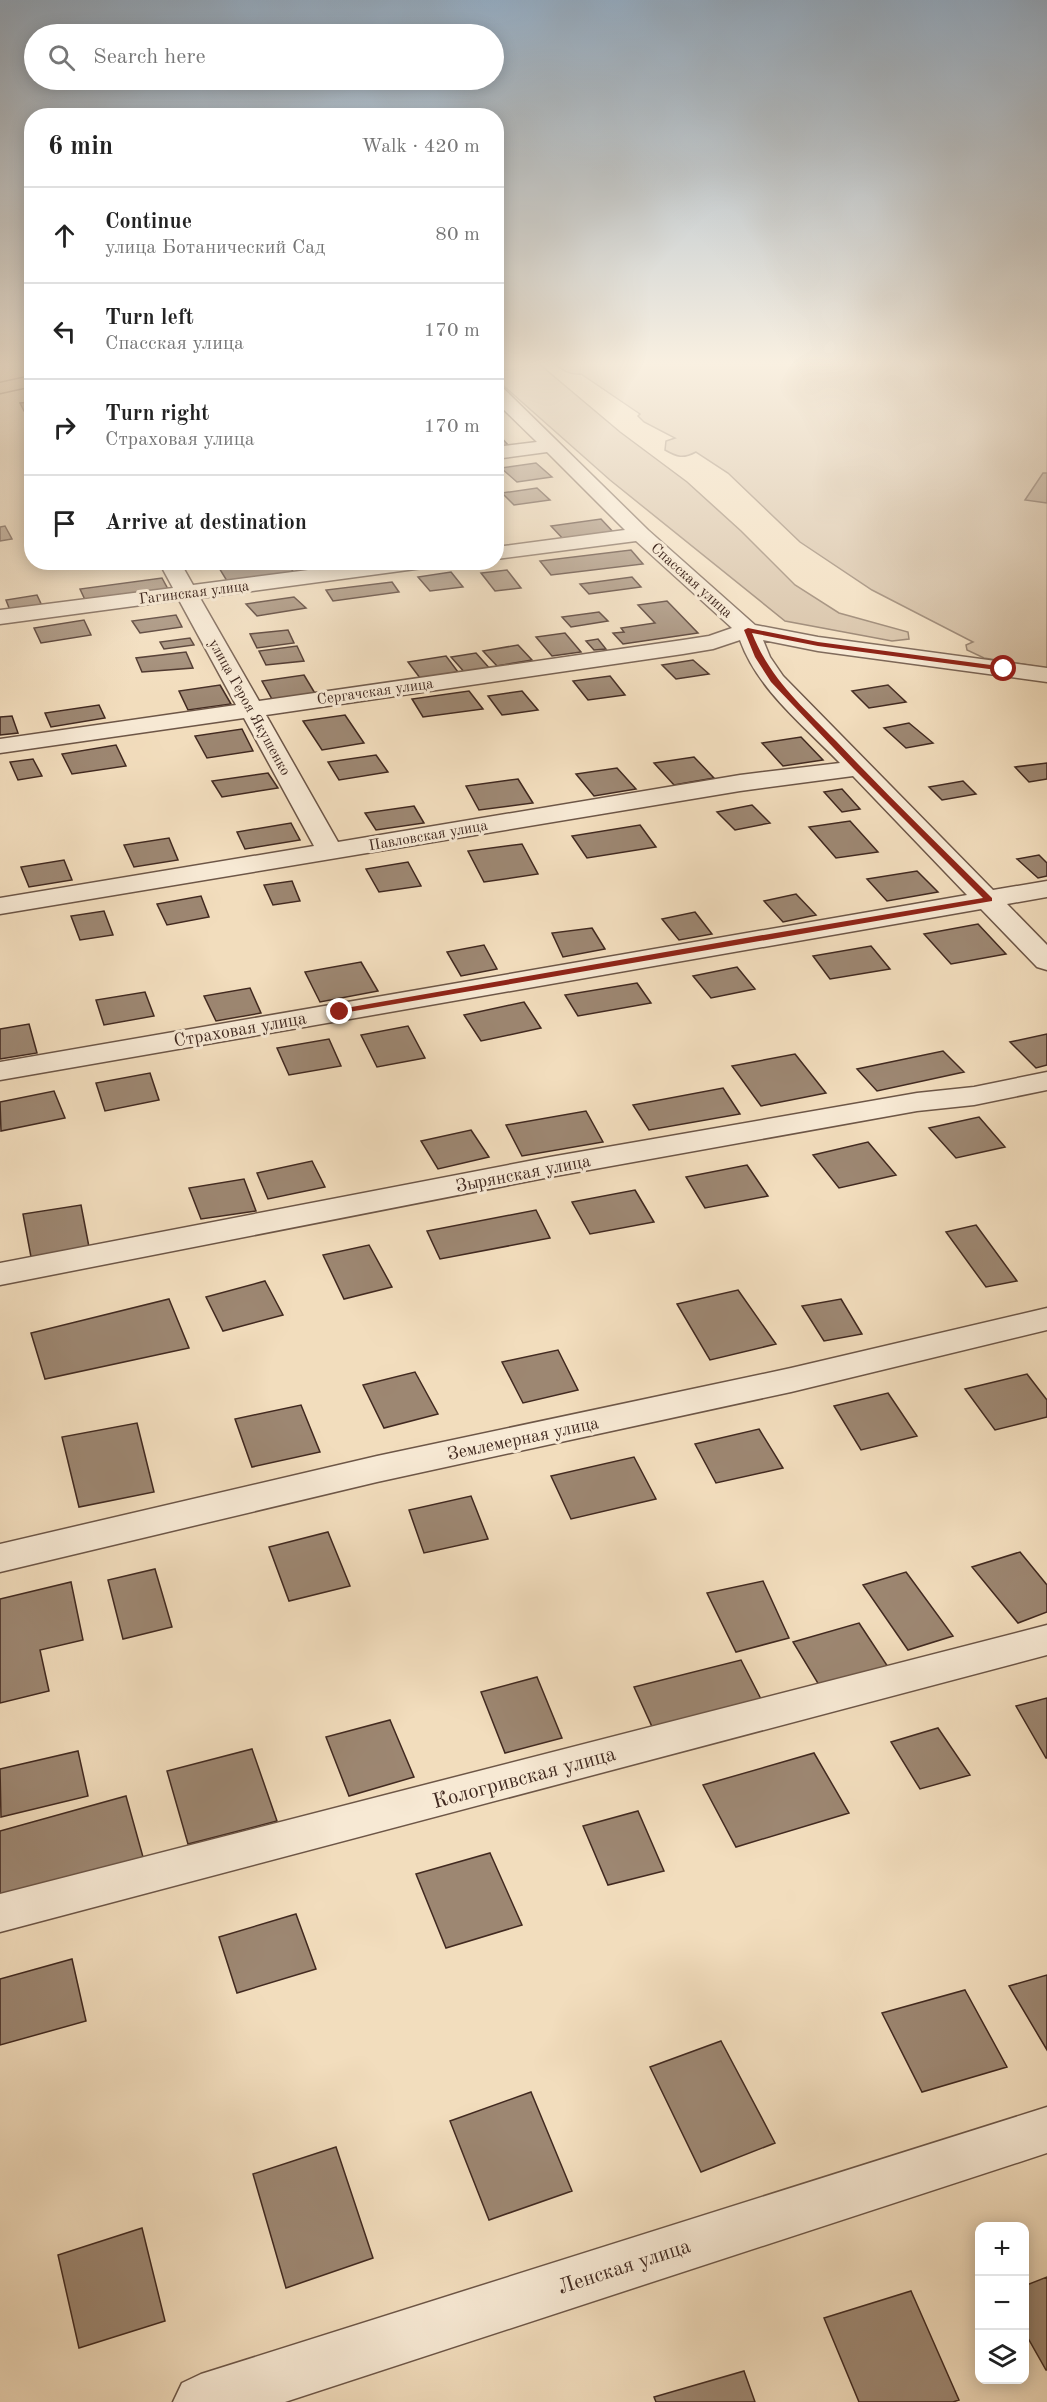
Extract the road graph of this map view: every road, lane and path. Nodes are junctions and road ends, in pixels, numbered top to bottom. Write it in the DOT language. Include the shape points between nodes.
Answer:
graph roads {
  1 [pos="583,475"];
  2 [pos="641,534"];
  3 [pos="504,552"];
  4 [pos="173,570"];
  5 [pos="362,570"];
  6 [pos="186,593"];
  7 [pos="0,617"];
  8 [pos="748,630"];
  9 [pos="1047,675"];
  10 [pos="252,708"];
  11 [pos="0,746"];
  12 [pos="857,768"];
  13 [pos="330,851"];
  14 [pos="1047,889"];
  15 [pos="989,900"];
  16 [pos="0,906"];
  17 [pos="1047,962"];
  18 [pos="0,1071"];
  19 [pos="1047,1081"];
  20 [pos="0,1274"];
  21 [pos="1047,1319"];
  22 [pos="0,1558"];
  23 [pos="1047,1640"];
  24 [pos="0,1913"];
  25 [pos="1047,2130"];
  26 [pos="201,2402"];
  1 -- 2 [label="street, Спасская улица"];
  2 -- 3 [label="street"];
  2 -- 8 [label="street, Спасская улица"];
  4 -- 6 [label="street, улица Героя Якушенко"];
  5 -- 6 [label="street, Гагинская улица"];
  6 -- 7 [label="street, Гагинская улица"];
  6 -- 10 [label="street, улица Героя Якушенко"];
  8 -- 9 [label="street" via="818,644"];
  8 -- 10 [label="street, Сергачская улица" via="683,647"];
  8 -- 12 [label="street, Спасская улица" via="758,657 774,681"];
  10 -- 11 [label="street, Сергачская улица"];
  10 -- 13 [label="street, улица Героя Якушенко"];
  12 -- 13 [label="street, Павловская улица" via="740,783"];
  12 -- 15 [label="street, Спасская улица"];
  13 -- 16 [label="street, Павловская улица"];
  14 -- 15 [label="street, Страховая улица"];
  15 -- 17 [label="street, Спасская улица"];
  15 -- 18 [label="street, Страховая улица"];
  19 -- 20 [label="street, Зырянская улица" via="549,1167"];
  21 -- 22 [label="street, Землемерная улица"];
  23 -- 24 [label="street, Кологривская улица"];
  25 -- 26 [label="street, Ленская улица"];
}
